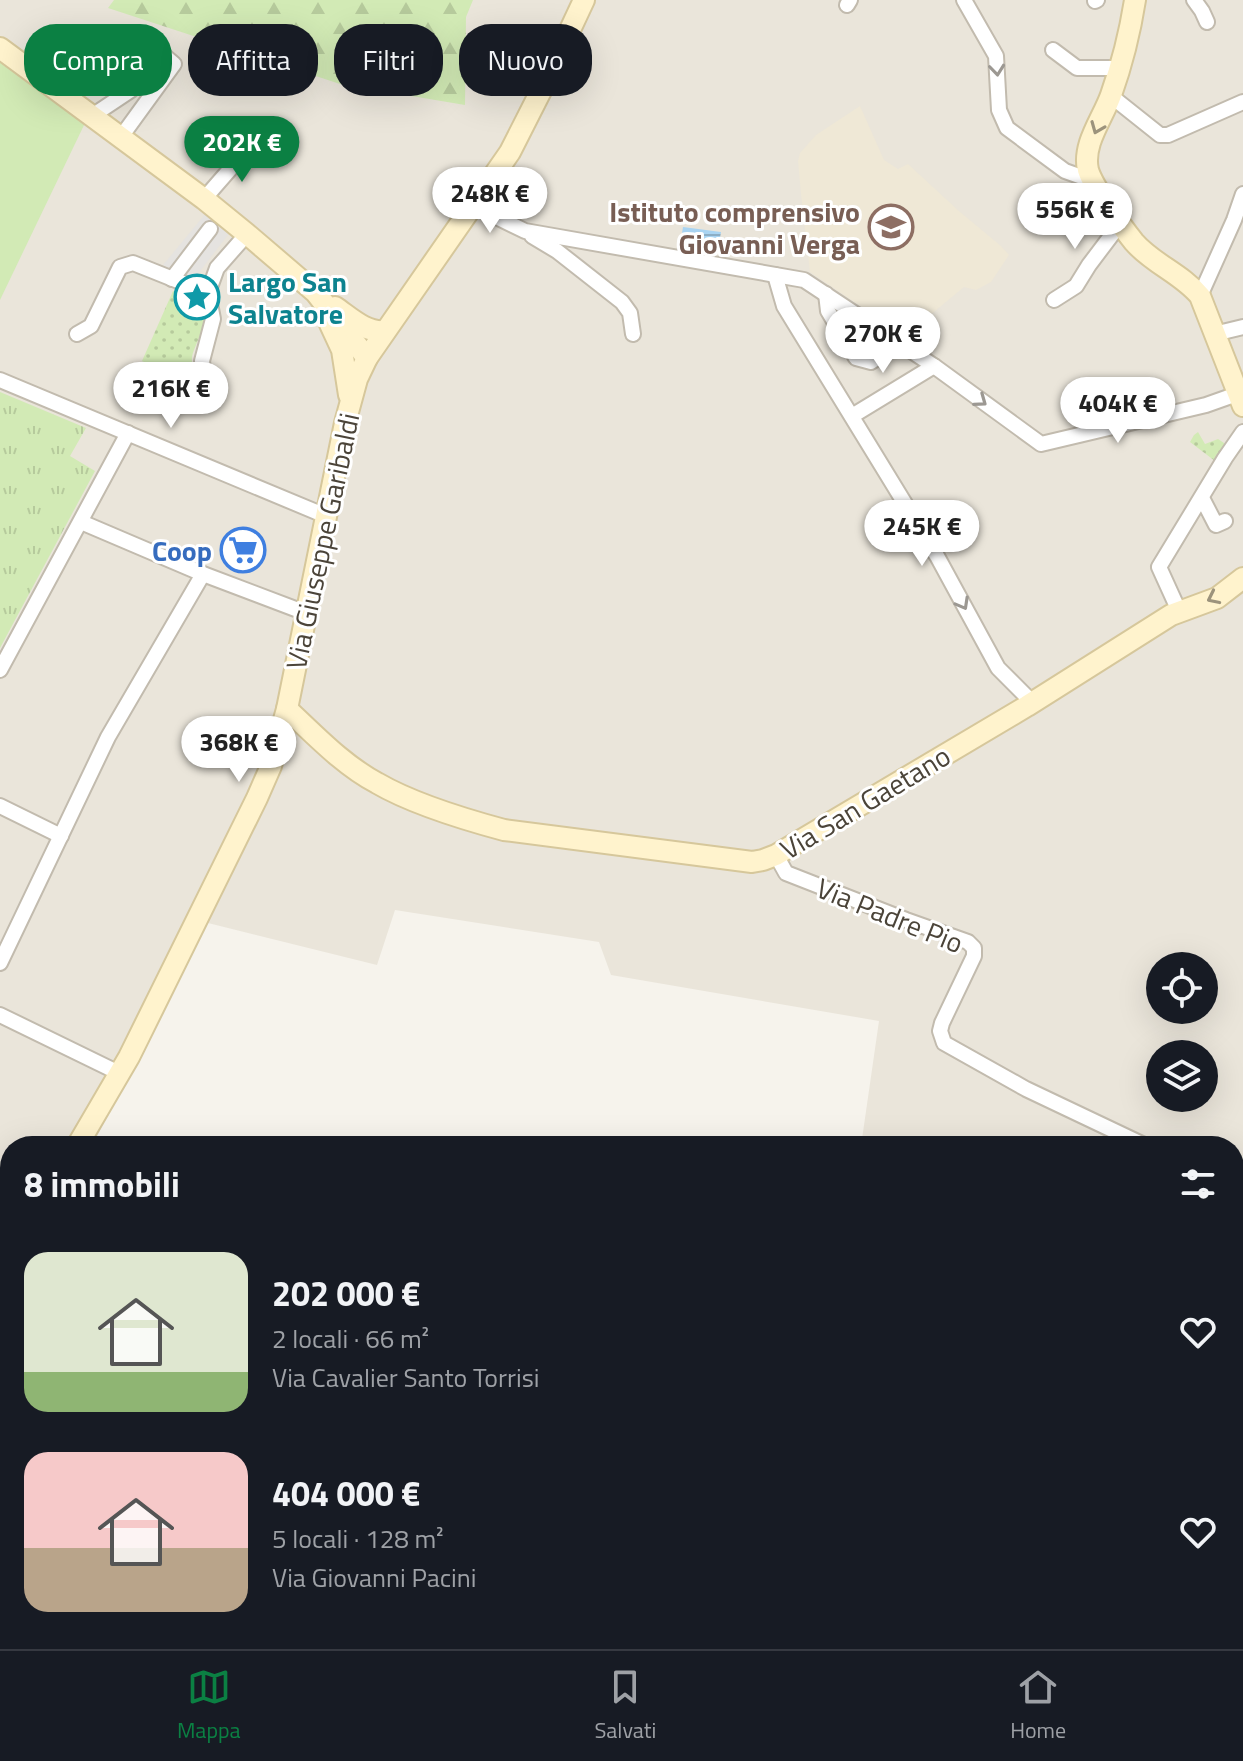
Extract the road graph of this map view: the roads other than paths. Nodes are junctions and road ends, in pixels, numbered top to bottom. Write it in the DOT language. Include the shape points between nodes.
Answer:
graph roads {
  1 [pos="584,0"];
  2 [pos="964,0"];
  3 [pos="1135,0"];
  4 [pos="1194,0"];
  5 [pos="1207,22"];
  6 [pos="0,48"];
  7 [pos="1053,50"];
  8 [pos="1119,68"];
  9 [pos="122,96"];
  10 [pos="138,96"];
  11 [pos="151,96"];
  12 [pos="1111,96"];
  13 [pos="1243,102"];
  14 [pos="146,103"];
  15 [pos="92,116"];
  16 [pos="121,137"];
  17 [pos="252,144"];
  18 [pos="1093,181"];
  19 [pos="1243,194"];
  20 [pos="204,199"];
  21 [pos="472,205"];
  22 [pos="1120,224"];
  23 [pos="210,229"];
  24 [pos="525,231"];
  25 [pos="247,234"];
  26 [pos="775,275"];
  27 [pos="172,279"];
  28 [pos="208,293"];
  29 [pos="316,293"];
  30 [pos="826,294"];
  31 [pos="1200,296"];
  32 [pos="1054,300"];
  33 [pos="1243,327"];
  34 [pos="385,331"];
  35 [pos="77,334"];
  36 [pos="633,334"];
  37 [pos="1214,334"];
  38 [pos="900,343"];
  39 [pos="367,358"];
  40 [pos="934,366"];
  41 [pos="0,380"];
  42 [pos="205,383"];
  43 [pos="1238,395"];
  44 [pos="350,406"];
  45 [pos="852,416"];
  46 [pos="1243,432"];
  47 [pos="128,433"];
  48 [pos="1202,498"];
  49 [pos="326,516"];
  50 [pos="1225,521"];
  51 [pos="81,522"];
  52 [pos="203,574"];
  53 [pos="1243,578"];
  54 [pos="1179,611"];
  55 [pos="306,613"];
  56 [pos="0,670"];
  57 [pos="1027,706"];
  58 [pos="287,709"];
  59 [pos="0,806"];
  60 [pos="61,836"];
  61 [pos="776,855"];
  62 [pos="0,963"];
  63 [pos="0,1015"];
  64 [pos="119,1073"];
  65 [pos="83,1136"];
  66 [pos="1125,1136"];
  1 -- 21 [label="street, Via Giuseppe Garibaldi" via="510,152"];
  2 -- 18 [label="street, one-way" via="996,56 999,110 1007,128 1065,171"];
  3 -- 8 [label="street"];
  4 -- 5 [label="street"];
  6 -- 15 [label="street"];
  7 -- 8 [label="street" via="1077,68"];
  8 -- 12 [label="street"];
  9 -- 15 [label="street"];
  10 -- 14 [label="street"];
  11 -- 14 [label="street"];
  12 -- 13 [label="street" via="1160,135"];
  12 -- 18 [label="street, one-way" via="1087,155"];
  14 -- 16 [label="street"];
  15 -- 16 [label="street"];
  16 -- 20 [label="street"];
  17 -- 20 [label="street"];
  18 -- 22 [label="street"];
  19 -- 31 [label="street"];
  20 -- 25 [label="street"];
  21 -- 24 [label="street"];
  21 -- 34 [label="street, Via Giuseppe Garibaldi"];
  22 -- 31 [label="street" via="1140,249"];
  22 -- 32 [label="street" via="1076,286"];
  23 -- 27 [label="street"];
  24 -- 26 [label="street"];
  24 -- 36 [label="street" via="622,302"];
  25 -- 28 [label="street" via="217,268"];
  25 -- 29 [label="street"];
  26 -- 30 [label="street" via="804,280"];
  26 -- 45 [label="street" via="784,306"];
  27 -- 28 [label="street"];
  27 -- 35 [label="street" via="133,263 120,267 91,326"];
  28 -- 42 [label="street" via="213,319 202,361"];
  29 -- 34 [label="street" via="366,329"];
  29 -- 39 [label="street"];
  29 -- 44 [label="street" via="342,350"];
  30 -- 38 [label="street"];
  30 -- 38 [label="street" via="828,311 856,358 871,362"];
  31 -- 37 [label="street"];
  33 -- 37 [label="street"];
  34 -- 39 [label="street, Via Giuseppe Garibaldi"];
  37 -- 43 [label="street"];
  38 -- 40 [label="street"];
  39 -- 44 [label="street, Via Giuseppe Garibaldi"];
  40 -- 43 [label="street, one-way" via="1041,444"];
  40 -- 45 [label="street"];
  41 -- 47 [label="street"];
  44 -- 49 [label="street, Via Giuseppe Garibaldi"];
  45 -- 57 [label="street, one-way" via="998,668 1026,696"];
  46 -- 48 [label="street"];
  47 -- 49 [label="street"];
  47 -- 51 [label="street"];
  48 -- 50 [label="street" via="1216,525"];
  48 -- 54 [label="street" via="1161,563"];
  49 -- 55 [label="street, Via Giuseppe Garibaldi"];
  51 -- 52 [label="street"];
  51 -- 56 [label="street"];
  52 -- 55 [label="street"];
  52 -- 60 [label="street" via="108,737"];
  53 -- 54 [label="street, Via San Gaetano, one-way" via="1217,598"];
  54 -- 57 [label="street, Via San Gaetano"];
  55 -- 58 [label="street, Via Giuseppe Garibaldi"];
  57 -- 61 [label="street, Via San Gaetano"];
  58 -- 61 [label="street, Via San Gaetano" via="374,782 465,820 504,830 752,862"];
  58 -- 64 [label="street, Via Giuseppe Garibaldi" via="257,798"];
  59 -- 60 [label="street"];
  60 -- 62 [label="street"];
  61 -- 66 [label="street, Via Padre Pio" via="786,873 968,942 974,956 942,1023 944,1043"];
  63 -- 64 [label="street"];
  64 -- 65 [label="street, Via Giuseppe Garibaldi"];
}
